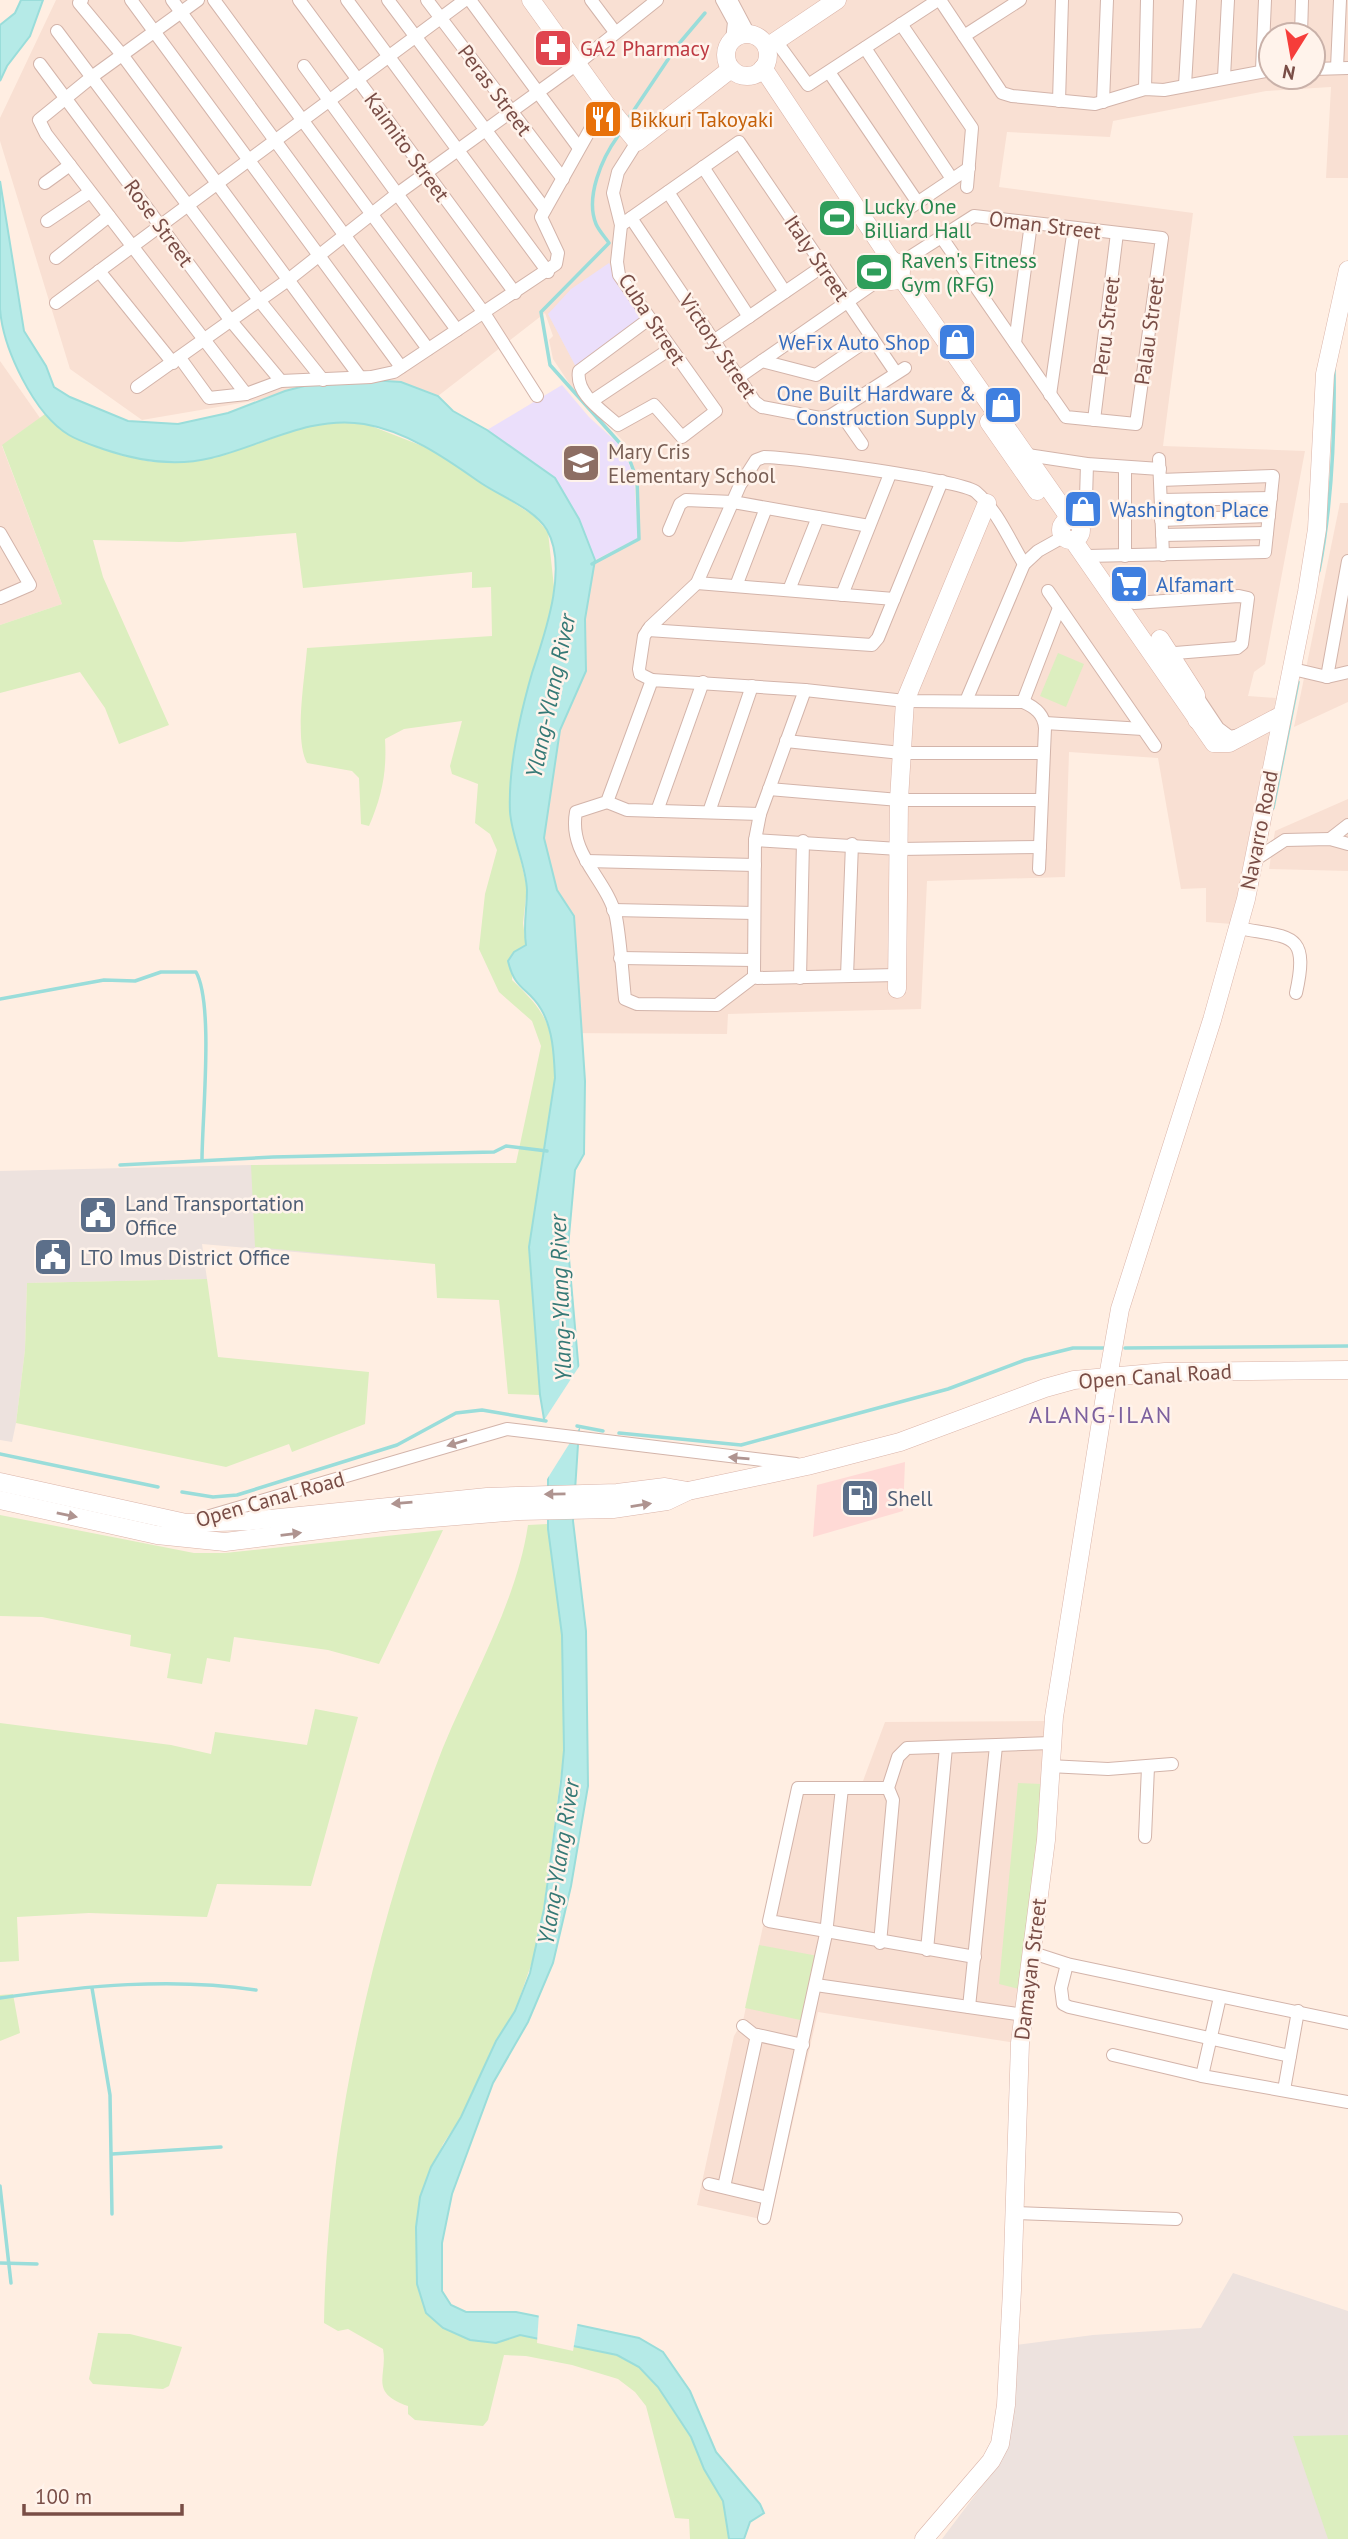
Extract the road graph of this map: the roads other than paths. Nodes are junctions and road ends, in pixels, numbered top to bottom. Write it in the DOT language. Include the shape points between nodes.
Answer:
graph roads {
  1 [pos="82,0"];
  2 [pos="131,0"];
  3 [pos="172,0"];
  4 [pos="198,0"];
  5 [pos="214,0"];
  6 [pos="299,0"];
  7 [pos="347,0"];
  8 [pos="388,0"];
  9 [pos="428,0"];
  10 [pos="467,0"];
  11 [pos="531,0"];
  12 [pos="591,0"];
  13 [pos="657,0"];
  14 [pos="722,0"];
  15 [pos="837,0"];
  16 [pos="939,0"];
  17 [pos="1020,0"];
  18 [pos="1062,0"];
  19 [pos="1107,0"];
  20 [pos="1147,0"];
  21 [pos="1190,0"];
  22 [pos="1228,0"];
  23 [pos="1265,0"];
  24 [pos="1303,0"];
  25 [pos="1340,0"];
  26 [pos="734,3"];
  27 [pos="639,5"];
  28 [pos="182,12"];
  29 [pos="440,17"];
  30 [pos="1265,21"];
  31 [pos="1302,21"];
  32 [pos="901,24"];
  33 [pos="57,31"];
  34 [pos="156,31"];
  35 [pos="615,33"];
  36 [pos="749,34"];
  37 [pos="964,36"];
  38 [pos="414,37"];
  39 [pos="732,41"];
  40 [pos="771,44"];
  41 [pos="865,48"];
  42 [pos="123,56"];
  43 [pos="387,57"];
  44 [pos="40,64"];
  45 [pos="578,64"];
  46 [pos="304,66"];
  47 [pos="1343,68"];
  48 [pos="731,69"];
  49 [pos="758,72"];
  50 [pos="829,72"];
  51 [pos="1257,72"];
  52 [pos="93,76"];
  53 [pos="1224,77"];
  54 [pos="358,79"];
  55 [pos="1185,85"];
  56 [pos="1145,89"];
  57 [pos="538,92"];
  58 [pos="66,96"];
  59 [pos="1059,101"];
  60 [pos="329,102"];
  61 [pos="1103,102"];
  62 [pos="605,103"];
  63 [pos="511,111"];
  64 [pos="301,120"];
  65 [pos="485,131"];
  66 [pos="275,140"];
  67 [pos="638,142"];
  68 [pos="579,148"];
  69 [pos="458,150"];
  70 [pos="250,159"];
  71 [pos="69,165"];
  72 [pos="703,167"];
  73 [pos="970,168"];
  74 [pos="426,174"];
  75 [pos="563,179"];
  76 [pos="952,179"];
  77 [pos="45,183"];
  78 [pos="215,184"];
  79 [pos="967,187"];
  80 [pos="90,192"];
  81 [pos="668,192"];
  82 [pos="397,194"];
  83 [pos="187,205"];
  84 [pos="545,209"];
  85 [pos="370,215"];
  86 [pos="109,216"];
  87 [pos="47,221"];
  88 [pos="626,221"];
  89 [pos="1031,223"];
  90 [pos="160,224"];
  91 [pos="1073,228"];
  92 [pos="1117,233"];
  93 [pos="345,235"];
  94 [pos="942,238"];
  95 [pos="1163,238"];
  96 [pos="132,246"];
  97 [pos="318,255"];
  98 [pos="56,258"];
  99 [pos="823,266"];
  100 [pos="1348,270"];
  101 [pos="99,271"];
  102 [pos="891,271"];
  103 [pos="548,272"];
  104 [pos="288,280"];
  105 [pos="785,292"];
  106 [pos="515,293"];
  107 [pos="259,300"];
  108 [pos="56,303"];
  109 [pos="849,303"];
  110 [pos="484,313"];
  111 [pos="749,317"];
  112 [pos="649,319"];
  113 [pos="232,321"];
  114 [pos="457,330"];
  115 [pos="872,337"];
  116 [pos="204,339"];
  117 [pos="715,340"];
  118 [pos="1015,343"];
  119 [pos="428,349"];
  120 [pos="670,349"];
  121 [pos="176,361"];
  122 [pos="762,361"];
  123 [pos="401,367"];
  124 [pos="360,377"];
  125 [pos="739,377"];
  126 [pos="323,380"];
  127 [pos="281,381"];
  128 [pos="137,387"];
  129 [pos="246,394"];
  130 [pos="1050,395"];
  131 [pos="537,396"];
  132 [pos="592,401"];
  133 [pos="839,411"];
  134 [pos="1094,420"];
  135 [pos="862,444"];
  136 [pos="1019,454"];
  137 [pos="1087,464"];
  138 [pos="1125,467"];
  139 [pos="1160,469"];
  140 [pos="890,474"];
  141 [pos="942,481"];
  142 [pos="1270,498"];
  143 [pos="1086,499"];
  144 [pos="1161,500"];
  145 [pos="733,502"];
  146 [pos="987,503"];
  147 [pos="766,508"];
  148 [pos="1269,516"];
  149 [pos="818,517"];
  150 [pos="1161,520"];
  151 [pos="869,526"];
  152 [pos="668,530"];
  153 [pos="1070,531"];
  154 [pos="0,533"];
  155 [pos="1267,533"];
  156 [pos="1162,535"];
  157 [pos="1163,555"];
  158 [pos="1092,556"];
  159 [pos="1125,556"];
  160 [pos="1348,561"];
  161 [pos="1024,564"];
  162 [pos="697,583"];
  163 [pos="736,586"];
  164 [pos="1116,588"];
  165 [pos="789,590"];
  166 [pos="1048,590"];
  167 [pos="842,594"];
  168 [pos="0,598"];
  169 [pos="894,599"];
  170 [pos="1135,603"];
  171 [pos="1059,608"];
  172 [pos="648,630"];
  173 [pos="1163,654"];
  174 [pos="1298,670"];
  175 [pos="1348,672"];
  176 [pos="1327,677"];
  177 [pos="652,680"];
  178 [pos="703,682"];
  179 [pos="752,686"];
  180 [pos="805,690"];
  181 [pos="1196,695"];
  182 [pos="905,701"];
  183 [pos="966,701"];
  184 [pos="1023,702"];
  185 [pos="1282,715"];
  186 [pos="1198,722"];
  187 [pos="1045,723"];
  188 [pos="1143,729"];
  189 [pos="1247,734"];
  190 [pos="786,741"];
  191 [pos="1155,746"];
  192 [pos="901,753"];
  193 [pos="1043,753"];
  194 [pos="769,789"];
  195 [pos="899,800"];
  196 [pos="1041,800"];
  197 [pos="607,802"];
  198 [pos="657,811"];
  199 [pos="709,813"];
  200 [pos="760,814"];
  201 [pos="1348,825"];
  202 [pos="1330,839"];
  203 [pos="755,840"];
  204 [pos="803,841"];
  205 [pos="852,844"];
  206 [pos="1348,844"];
  207 [pos="1040,847"];
  208 [pos="899,849"];
  209 [pos="1260,856"];
  210 [pos="586,861"];
  211 [pos="755,865"];
  212 [pos="1039,869"];
  213 [pos="613,909"];
  214 [pos="754,913"];
  215 [pos="1244,929"];
  216 [pos="620,958"];
  217 [pos="754,960"];
  218 [pos="755,976"];
  219 [pos="847,976"];
  220 [pos="800,978"];
  221 [pos="897,982"];
  222 [pos="1296,993"];
  223 [pos="1348,1370"];
  224 [pos="1108,1377"];
  225 [pos="807,1466"];
  226 [pos="0,1482"];
  227 [pos="0,1500"];
  228 [pos="519,1503"];
  229 [pos="186,1523"];
  230 [pos="1051,1743"];
  231 [pos="996,1746"];
  232 [pos="946,1747"];
  233 [pos="1172,1764"];
  234 [pos="1049,1766"];
  235 [pos="1148,1767"];
  236 [pos="842,1788"];
  237 [pos="888,1788"];
  238 [pos="1145,1837"];
  239 [pos="826,1934"];
  240 [pos="880,1943"];
  241 [pos="927,1950"];
  242 [pos="1033,1953"];
  243 [pos="975,1957"];
  244 [pos="1068,1964"];
  245 [pos="816,1985"];
  246 [pos="1220,1997"];
  247 [pos="969,2007"];
  248 [pos="1298,2011"];
  249 [pos="1024,2015"];
  250 [pos="1348,2023"];
  251 [pos="743,2026"];
  252 [pos="757,2035"];
  253 [pos="1210,2039"];
  254 [pos="803,2045"];
  255 [pos="1113,2055"];
  256 [pos="1290,2056"];
  257 [pos="1202,2076"];
  258 [pos="1284,2090"];
  259 [pos="1348,2102"];
  260 [pos="709,2184"];
  261 [pos="724,2187"];
  262 [pos="768,2198"];
  263 [pos="1014,2213"];
  264 [pos="764,2218"];
  265 [pos="1176,2219"];
  266 [pos="924,2539"];
  1 -- 42 [label="street" via="79,3"];
  2 -- 34 [label="street"];
  3 -- 28 [label="street"];
  4 -- 28 [label="street"];
  5 -- 64 [label="street"];
  6 -- 54 [label="street, Kaimito Street"];
  7 -- 43 [label="street"];
  8 -- 38 [label="street"];
  9 -- 29 [label="street, Peras Street"];
  10 -- 29 [label="street"];
  10 -- 57 [label="street"];
  11 -- 45 [label="street"];
  12 -- 35 [label="street"];
  13 -- 27 [label="street"];
  14 -- 39 [label="street" via="734,22"];
  15 -- 40 [label="street"];
  16 -- 32 [label="street"];
  16 -- 37 [label="street"];
  17 -- 37 [label="street"];
  18 -- 59 [label="street"];
  19 -- 61 [label="street"];
  20 -- 56 [label="street"];
  21 -- 55 [label="street"];
  22 -- 53 [label="street"];
  23 -- 30 [label="street"];
  24 -- 31 [label="street"];
  25 -- 47 [label="street"];
  26 -- 36 [label="street"];
  27 -- 35 [label="street"];
  28 -- 34 [label="street"];
  28 -- 66 [label="street"];
  29 -- 38 [label="street"];
  29 -- 63 [label="street, Peras Street"];
  32 -- 41 [label="street"];
  32 -- 73 [label="street" via="972,128"];
  33 -- 52 [label="street"];
  34 -- 42 [label="street"];
  34 -- 70 [label="street"];
  35 -- 45 [label="street"];
  36 -- 39 [label="street"];
  36 -- 40 [label="street"];
  37 -- 59 [label="street" via="1002,93"];
  38 -- 43 [label="street"];
  38 -- 65 [label="street"];
  39 -- 48 [label="street" via="726,55"];
  40 -- 49 [label="street"];
  40 -- 50 [label="street" via="808,85"];
  41 -- 50 [label="street"];
  41 -- 76 [label="street"];
  42 -- 52 [label="street"];
  42 -- 78 [label="street"];
  43 -- 54 [label="street"];
  43 -- 69 [label="street"];
  44 -- 58 [label="street, Rose Street"];
  45 -- 57 [label="street"];
  45 -- 62 [label="street"];
  46 -- 60 [label="street"];
  48 -- 49 [label="street" via="746,76"];
  48 -- 67 [label="street"];
  49 -- 102 [label="street"];
  50 -- 76 [label="street" via="914,205"];
  51 -- 53 [label="street"];
  52 -- 58 [label="street"];
  52 -- 83 [label="street"];
  53 -- 55 [label="street"];
  54 -- 60 [label="street"];
  54 -- 74 [label="street, Kaimito Street"];
  55 -- 56 [label="street"];
  56 -- 61 [label="street"];
  57 -- 63 [label="street"];
  57 -- 68 [label="street"];
  58 -- 71 [label="street" via="39,120 41,136"];
  58 -- 90 [label="street, Rose Street"];
  59 -- 61 [label="street"];
  60 -- 64 [label="street"];
  60 -- 82 [label="street"];
  62 -- 67 [label="street"];
  62 -- 68 [label="street"];
  63 -- 65 [label="street"];
  63 -- 75 [label="street, Peras Street"];
  64 -- 66 [label="street"];
  64 -- 85 [label="street"];
  65 -- 69 [label="street"];
  65 -- 84 [label="street"];
  66 -- 70 [label="street"];
  66 -- 93 [label="street"];
  67 -- 88 [label="street, Cuba Street" via="615,183 615,210"];
  68 -- 75 [label="street"];
  69 -- 74 [label="street"];
  69 -- 103 [label="street"];
  70 -- 78 [label="street"];
  70 -- 97 [label="street"];
  71 -- 77 [label="street"];
  71 -- 80 [label="street"];
  72 -- 81 [label="street"];
  72 -- 99 [label="street, Italy Street" via="738,142"];
  72 -- 105 [label="street"];
  73 -- 76 [label="street"];
  73 -- 79 [label="street"];
  74 -- 82 [label="street"];
  74 -- 106 [label="street, Kaimito Street"];
  75 -- 84 [label="street"];
  78 -- 83 [label="street"];
  78 -- 104 [label="street"];
  80 -- 86 [label="street"];
  80 -- 87 [label="street"];
  81 -- 88 [label="street"];
  81 -- 111 [label="street"];
  82 -- 85 [label="street"];
  82 -- 110 [label="street"];
  83 -- 90 [label="street"];
  83 -- 107 [label="street"];
  84 -- 103 [label="street" via="541,223 559,255"];
  85 -- 93 [label="street"];
  85 -- 114 [label="street"];
  86 -- 96 [label="street"];
  86 -- 98 [label="street"];
  88 -- 112 [label="street, Cuba Street" via="617,262 620,275"];
  88 -- 117 [label="street, Victory Street"];
  89 -- 91 [label="street, Oman Street"];
  89 -- 94 [label="street, Oman Street" via="974,216"];
  89 -- 118 [label="street"];
  90 -- 96 [label="street"];
  90 -- 113 [label="street, Rose Street"];
  91 -- 92 [label="street, Oman Street"];
  91 -- 130 [label="street"];
  92 -- 95 [label="street, Oman Street"];
  92 -- 134 [label="street, Peru Street"];
  93 -- 97 [label="street"];
  93 -- 119 [label="street"];
  94 -- 102 [label="street, Oman Street"];
  94 -- 118 [label="street"];
  95 -- 134 [label="street, Palau Street" via="1136,424"];
  96 -- 101 [label="street"];
  96 -- 116 [label="street"];
  97 -- 104 [label="street"];
  97 -- 123 [label="street"];
  99 -- 105 [label="street"];
  99 -- 109 [label="street, Italy Street"];
  100 -- 174 [label="street, Navarro Road" via="1325,374 1317,529"];
  101 -- 108 [label="street"];
  101 -- 121 [label="street"];
  102 -- 109 [label="street, Oman Street"];
  102 -- 136 [label="street"];
  103 -- 106 [label="street"];
  104 -- 107 [label="street"];
  104 -- 124 [label="street"];
  105 -- 111 [label="street"];
  106 -- 110 [label="street"];
  107 -- 113 [label="street"];
  107 -- 126 [label="street"];
  109 -- 115 [label="street, Italy Street"];
  109 -- 122 [label="street, Oman Street"];
  110 -- 114 [label="street"];
  110 -- 131 [label="street"];
  111 -- 117 [label="street"];
  112 -- 120 [label="street, Cuba Street"];
  112 -- 132 [label="street" via="579,371 579,382"];
  113 -- 116 [label="street"];
  113 -- 127 [label="street, Rose Street"];
  114 -- 119 [label="street"];
  115 -- 122 [label="street" via="816,375"];
  115 -- 133 [label="street, Italy Street" via="901,370"];
  116 -- 121 [label="street"];
  116 -- 129 [label="street"];
  117 -- 125 [label="street, Victory Street"];
  118 -- 130 [label="street"];
  119 -- 123 [label="street"];
  120 -- 132 [label="street"];
  120 -- 132 [label="street, Cuba Street" via="716,411 682,437 654,405 618,425"];
  121 -- 128 [label="street"];
  121 -- 129 [label="street" via="209,398"];
  122 -- 125 [label="street, Oman Street"];
  123 -- 124 [label="street"];
  124 -- 126 [label="street"];
  125 -- 133 [label="street, Victory Street" via="762,407 820,418"];
  126 -- 127 [label="street"];
  127 -- 129 [label="street"];
  130 -- 134 [label="street" via="1066,417"];
  133 -- 135 [label="street"];
  136 -- 137 [label="street"];
  136 -- 153 [label="street"];
  137 -- 138 [label="street"];
  137 -- 143 [label="street"];
  138 -- 139 [label="street"];
  138 -- 159 [label="street"];
  139 -- 142 [label="street" via="1273,476"];
  139 -- 144 [label="street"];
  140 -- 141 [label="street"];
  140 -- 145 [label="street" via="764,457 756,460"];
  140 -- 151 [label="street"];
  141 -- 146 [label="street" via="973,490"];
  141 -- 169 [label="street"];
  142 -- 144 [label="street"];
  142 -- 148 [label="street"];
  144 -- 150 [label="street"];
  145 -- 147 [label="street"];
  145 -- 152 [label="street" via="685,500"];
  145 -- 162 [label="street"];
  146 -- 161 [label="street"];
  146 -- 182 [label="street"];
  147 -- 149 [label="street"];
  147 -- 163 [label="street"];
  148 -- 150 [label="street"];
  148 -- 155 [label="street"];
  149 -- 151 [label="street"];
  149 -- 165 [label="street"];
  150 -- 156 [label="street"];
  151 -- 167 [label="street"];
  153 -- 158 [label="street"];
  153 -- 161 [label="street"];
  154 -- 168 [label="street" via="30,585"];
  155 -- 156 [label="street"];
  155 -- 157 [label="street" via="1265,552"];
  156 -- 157 [label="street"];
  157 -- 159 [label="street"];
  158 -- 159 [label="street"];
  158 -- 164 [label="street"];
  160 -- 176 [label="street"];
  161 -- 183 [label="street"];
  162 -- 163 [label="street"];
  162 -- 172 [label="street"];
  163 -- 165 [label="street"];
  164 -- 170 [label="street"];
  164 -- 173 [label="street"];
  165 -- 167 [label="street"];
  166 -- 171 [label="street"];
  167 -- 169 [label="street"];
  169 -- 172 [label="street" via="875,644 864,647"];
  170 -- 173 [label="street"];
  170 -- 173 [label="street" via="1248,598 1242,644 1237,648"];
  171 -- 184 [label="street"];
  171 -- 188 [label="street"];
  172 -- 177 [label="street" via="639,669"];
  173 -- 181 [label="street"];
  173 -- 186 [label="street"];
  174 -- 176 [label="street"];
  174 -- 185 [label="street, Navarro Road"];
  175 -- 176 [label="street"];
  177 -- 178 [label="street"];
  177 -- 197 [label="street"];
  178 -- 179 [label="street"];
  178 -- 198 [label="street"];
  179 -- 180 [label="street"];
  179 -- 199 [label="street"];
  180 -- 182 [label="street"];
  180 -- 190 [label="street"];
  181 -- 186 [label="street"];
  181 -- 189 [label="street" via="1230,737"];
  182 -- 183 [label="street"];
  182 -- 192 [label="street"];
  183 -- 184 [label="street"];
  184 -- 187 [label="street" via="1038,710"];
  185 -- 189 [label="street"];
  185 -- 209 [label="street, Navarro Road"];
  186 -- 189 [label="street" via="1214,743 1229,743"];
  187 -- 188 [label="street"];
  187 -- 193 [label="street"];
  188 -- 191 [label="street"];
  190 -- 192 [label="street"];
  190 -- 194 [label="street"];
  192 -- 193 [label="street"];
  192 -- 195 [label="street"];
  193 -- 196 [label="street"];
  194 -- 195 [label="street"];
  194 -- 200 [label="street"];
  195 -- 196 [label="street"];
  195 -- 208 [label="street"];
  196 -- 207 [label="street"];
  197 -- 198 [label="street" via="627,810"];
  197 -- 210 [label="street" via="576,812 574,837"];
  198 -- 199 [label="street"];
  199 -- 200 [label="street"];
  200 -- 203 [label="street"];
  201 -- 202 [label="street"];
  202 -- 206 [label="street"];
  202 -- 209 [label="street" via="1285,840"];
  203 -- 204 [label="street"];
  203 -- 211 [label="street"];
  204 -- 205 [label="street"];
  204 -- 220 [label="street"];
  205 -- 208 [label="street"];
  205 -- 219 [label="street"];
  207 -- 208 [label="street"];
  207 -- 212 [label="street"];
  208 -- 221 [label="street"];
  209 -- 215 [label="street, Navarro Road"];
  210 -- 211 [label="street"];
  210 -- 213 [label="street"];
  211 -- 214 [label="street"];
  213 -- 214 [label="street"];
  213 -- 216 [label="street"];
  214 -- 217 [label="street"];
  215 -- 222 [label="street" via="1288,939 1299,947 1303,962"];
  215 -- 224 [label="street, Navarro Road" via="1120,1309"];
  216 -- 217 [label="street"];
  216 -- 218 [label="street" via="625,999 636,1004 717,1005"];
  217 -- 218 [label="street"];
  218 -- 220 [label="street"];
  219 -- 220 [label="street"];
  219 -- 221 [label="street"];
  223 -- 224 [label="street, Open Canal Road"];
  224 -- 225 [label="street, Open Canal Road" via="1058,1384 900,1442"];
  224 -- 230 [label="street, Damayan Street"];
  225 -- 228 [label="street, Open Canal Road" via="688,1491 667,1501"];
  225 -- 229 [label="street, Open Canal Road, one-way" via="523,1430 481,1436"];
  226 -- 229 [label="street"];
  227 -- 228 [label="street, Open Canal Road, one-way" via="157,1535 225,1542"];
  228 -- 229 [label="street, Open Canal Road, one-way" via="378,1505 249,1521"];
  230 -- 231 [label="street"];
  230 -- 234 [label="street, Damayan Street"];
  231 -- 232 [label="street"];
  231 -- 243 [label="street"];
  232 -- 237 [label="street" via="907,1748 898,1756"];
  232 -- 241 [label="street"];
  233 -- 235 [label="street"];
  234 -- 235 [label="street"];
  234 -- 242 [label="street, Damayan Street"];
  235 -- 238 [label="street"];
  236 -- 237 [label="street"];
  236 -- 239 [label="street"];
  236 -- 239 [label="street" via="798,1788 769,1922"];
  237 -- 240 [label="street" via="892,1800"];
  239 -- 240 [label="street"];
  239 -- 245 [label="street"];
  240 -- 241 [label="street"];
  241 -- 243 [label="street"];
  242 -- 244 [label="street"];
  242 -- 249 [label="street, Damayan Street"];
  243 -- 247 [label="street"];
  244 -- 246 [label="street"];
  244 -- 253 [label="street" via="1061,1988 1063,2004"];
  245 -- 247 [label="street"];
  245 -- 254 [label="street"];
  246 -- 248 [label="street"];
  246 -- 253 [label="street"];
  247 -- 249 [label="street"];
  248 -- 250 [label="street"];
  248 -- 256 [label="street"];
  249 -- 263 [label="street, Damayan Street"];
  251 -- 252 [label="street"];
  252 -- 254 [label="street"];
  252 -- 261 [label="street"];
  253 -- 256 [label="street"];
  253 -- 257 [label="street"];
  254 -- 262 [label="street"];
  255 -- 257 [label="street"];
  256 -- 258 [label="street"];
  257 -- 258 [label="street"];
  258 -- 259 [label="street"];
  260 -- 261 [label="street"];
  261 -- 262 [label="street"];
  262 -- 264 [label="street"];
  263 -- 265 [label="street"];
  263 -- 266 [label="street, Damayan Street" via="1006,2405 1000,2444 991,2461"];
}
